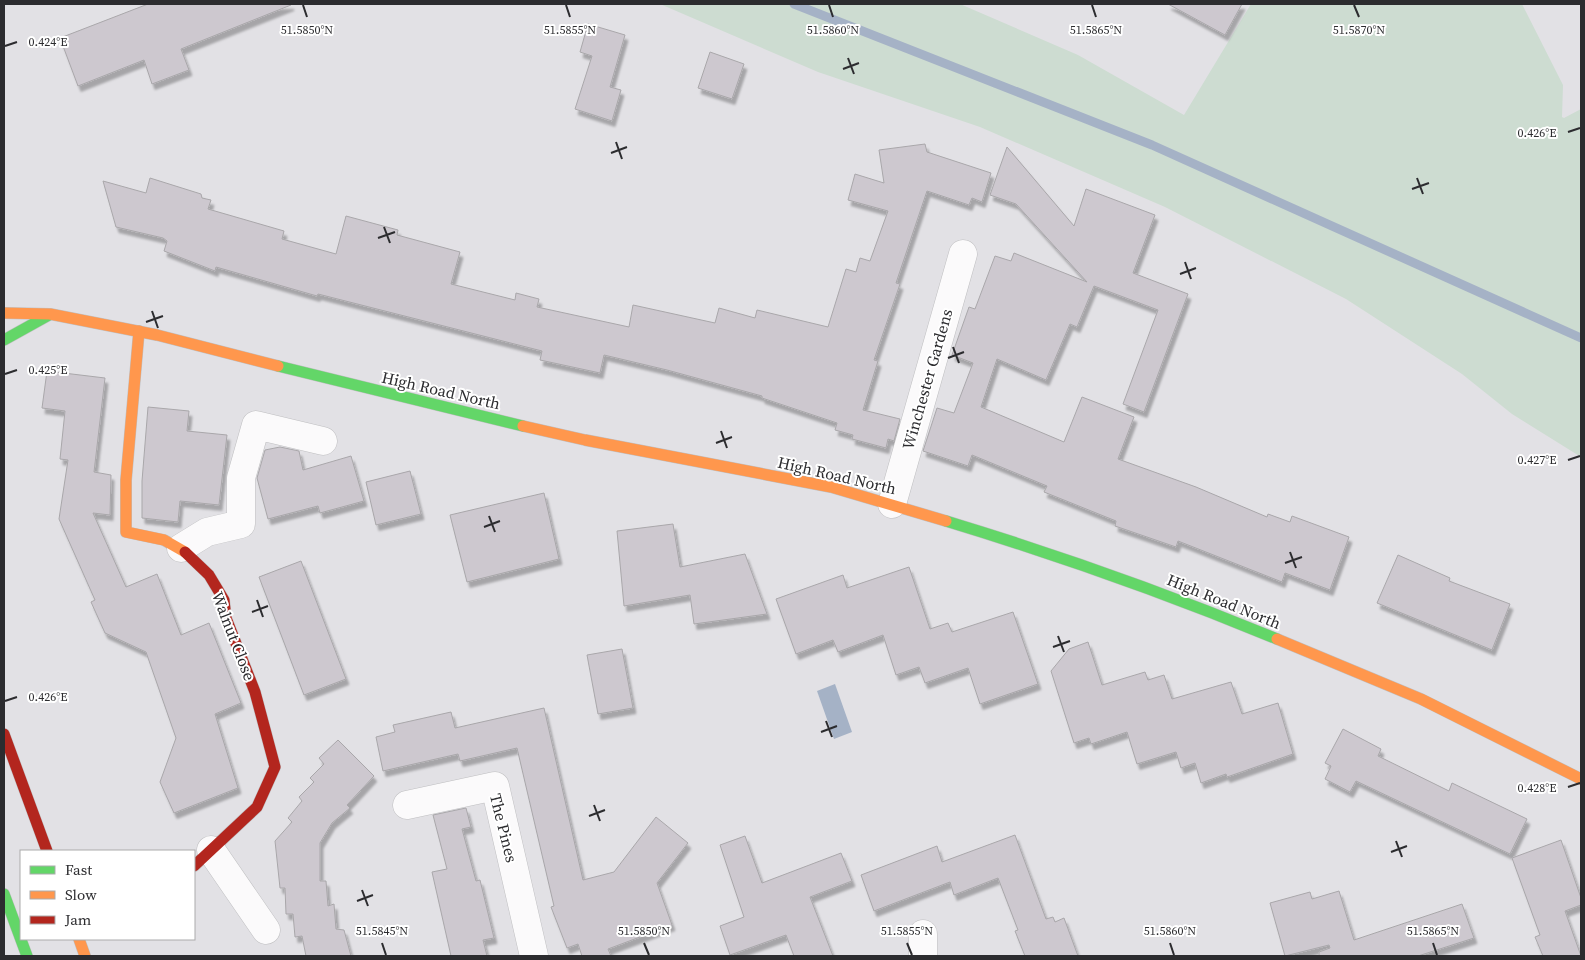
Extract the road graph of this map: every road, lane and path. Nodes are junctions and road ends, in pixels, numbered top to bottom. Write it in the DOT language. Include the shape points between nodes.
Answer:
graph roads {
  1 [pos="963,254"];
  2 [pos="4,313"];
  3 [pos="50,314"];
  4 [pos="139,331"];
  5 [pos="4,340"];
  6 [pos="323,441"];
  7 [pos="892,504"];
  8 [pos="180,548"];
  9 [pos="4,734"];
  10 [pos="1581,779"];
  11 [pos="407,805"];
  12 [pos="47,850"];
  13 [pos="202,858"];
  14 [pos="4,894"];
  15 [pos="266,930"];
  16 [pos="20,939"];
  17 [pos="20,940"];
  18 [pos="79,940"];
  19 [pos="26,956"];
  20 [pos="85,956"];
  21 [pos="534,956"];
  1 -- 7 [label="street, Winchester Gardens"];
  2 -- 3 [label="main road, High Road North"];
  3 -- 4 [label="main road, High Road North"];
  3 -- 5 [label="main road"];
  4 -- 7 [label="main road, High Road North" via="383,394 585,440 831,488"];
  4 -- 8 [label="main road, Walnut Close" via="126,480 126,532 164,540"];
  6 -- 8 [label="street" via="256,425 241,478 241,524 207,532"];
  7 -- 10 [label="main road, High Road North" via="1035,548 1184,602 1421,699"];
  8 -- 13 [label="main road, Walnut Close" via="209,575 224,600 226,618 256,692 275,767 257,807"];
  9 -- 12 [label="main road"];
  11 -- 21 [label="street, The Pines" via="495,786"];
  13 -- 15 [label="street, Walnut Close"];
  14 -- 16 [label="main road"];
  17 -- 19 [label="main road"];
  18 -- 20 [label="main road"];
}
